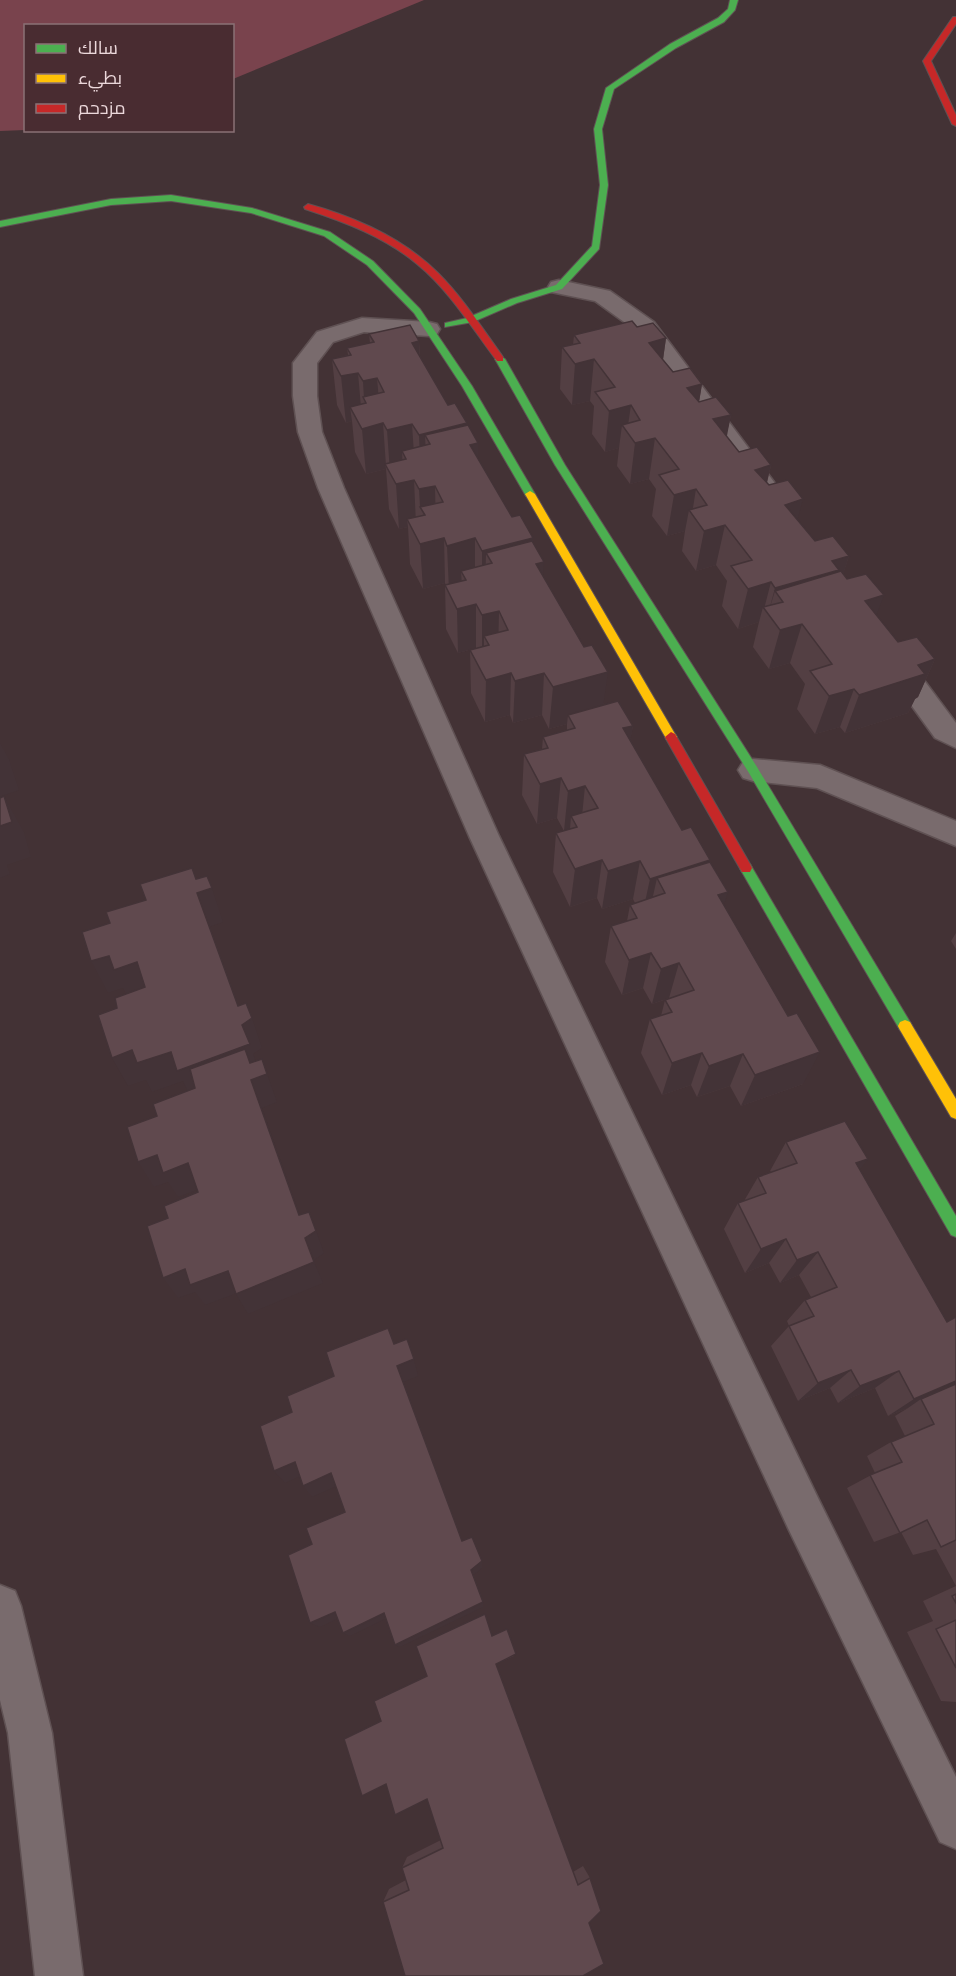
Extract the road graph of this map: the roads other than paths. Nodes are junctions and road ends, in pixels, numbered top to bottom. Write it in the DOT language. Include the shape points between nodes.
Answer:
graph roads {
  1 [pos="734,0"];
  2 [pos="956,19"];
  3 [pos="956,124"];
  4 [pos="184,186"];
  5 [pos="96,190"];
  6 [pos="292,202"];
  7 [pos="0,224"];
  8 [pos="559,287"];
  9 [pos="470,320"];
  10 [pos="429,329"];
  11 [pos="781,509"];
  12 [pos="881,643"];
  13 [pos="956,736"];
  14 [pos="753,770"];
  15 [pos="956,834"];
  16 [pos="956,1112"];
  17 [pos="956,1230"];
  18 [pos="0,1606"];
  19 [pos="956,1826"];
  20 [pos="59,1976"];
  1 -- 8 [label="street" via="720,20 610,88 598,129 604,185 596,247"];
  2 -- 3 [label="street" via="927,61"];
  4 -- 5 [label="street"];
  6 -- 9 [label="street" via="363,226 411,254 448,290"];
  7 -- 10 [label="street" via="111,202 171,198 252,211 327,234 370,262"];
  8 -- 9 [label="street"];
  8 -- 11 [label="street" via="602,296 646,327"];
  9 -- 10 [label="street"];
  9 -- 14 [label="street" via="500,359 560,465"];
  10 -- 17 [label="street" via="467,386"];
  10 -- 19 [label="street" via="362,325 325,337 305,363 310,432 331,489 484,836 803,1513"];
  12 -- 13 [label="street" via="945,730"];
  14 -- 15 [label="street" via="820,777"];
  14 -- 16 [label="street"];
  18 -- 20 [label="street" via="30,1733"];
}
